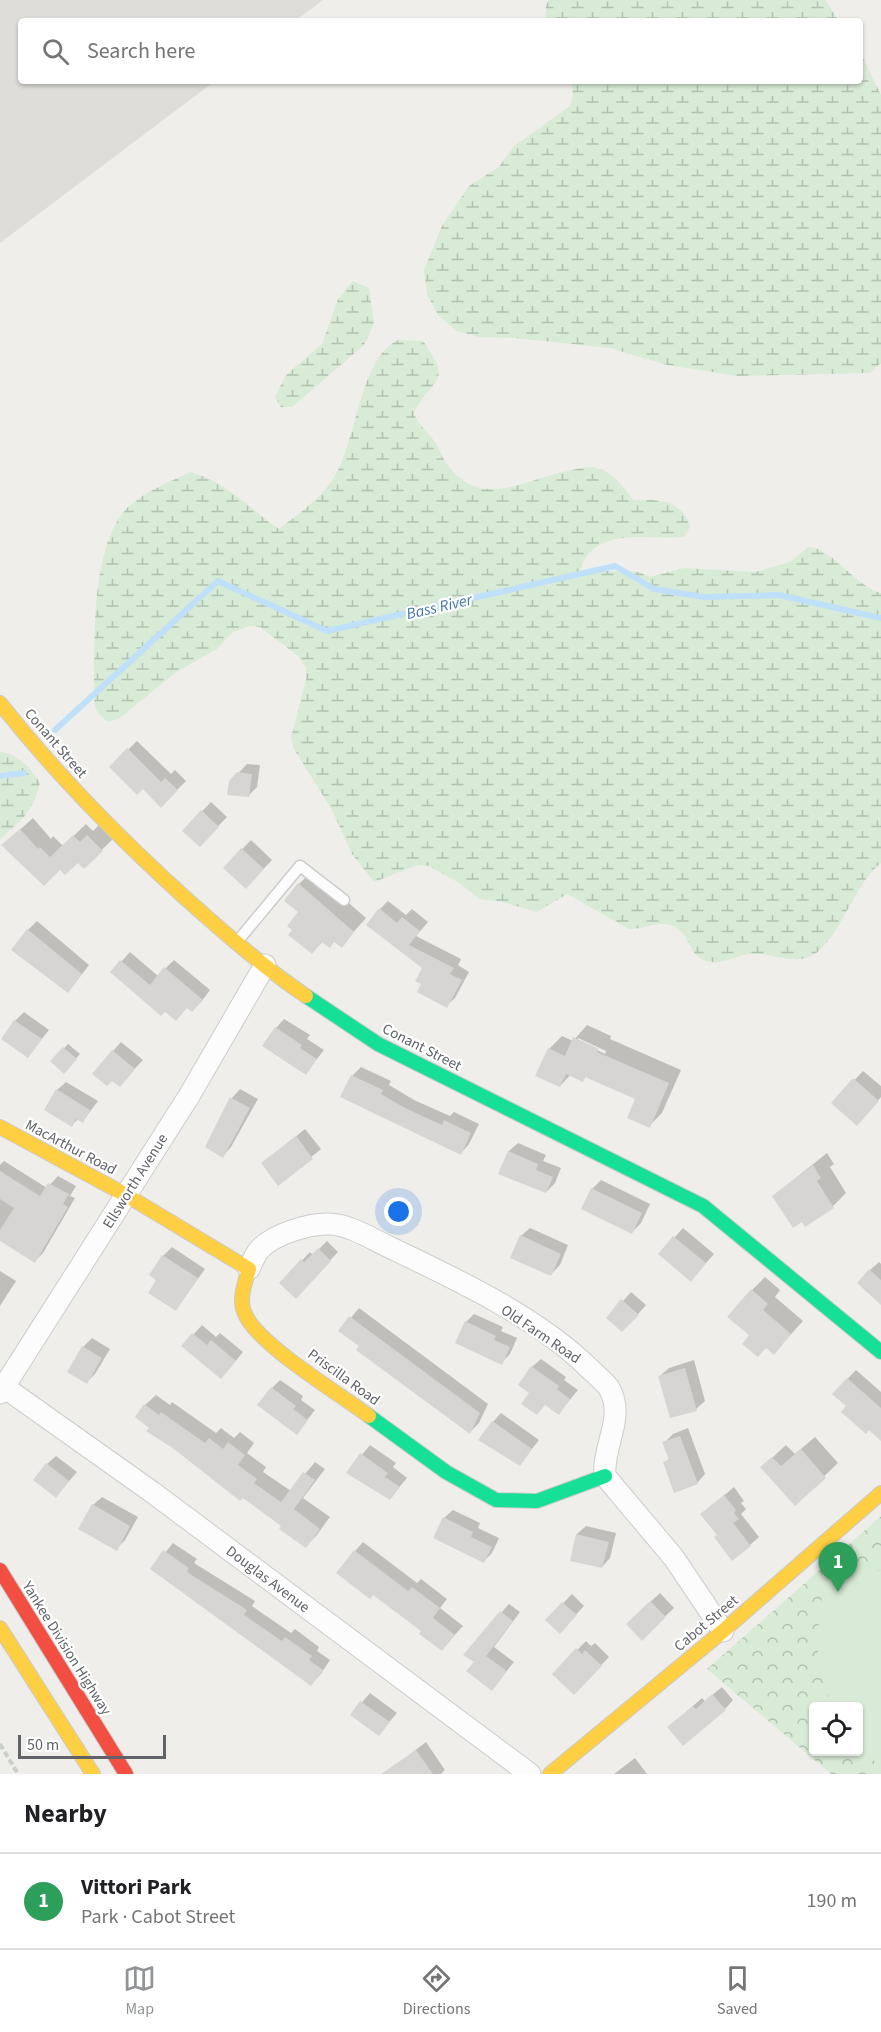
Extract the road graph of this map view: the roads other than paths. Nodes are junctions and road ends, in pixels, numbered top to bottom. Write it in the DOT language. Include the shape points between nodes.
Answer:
graph roads {
  1 [pos="0,703"];
  2 [pos="344,900"];
  3 [pos="235,943"];
  4 [pos="265,965"];
  5 [pos="0,1127"];
  6 [pos="126,1196"];
  7 [pos="249,1269"];
  8 [pos="881,1352"];
  9 [pos="2,1390"];
  10 [pos="605,1476"];
  11 [pos="881,1493"];
  12 [pos="0,1570"];
  13 [pos="0,1628"];
  14 [pos="723,1631"];
  15 [pos="93,1774"];
  16 [pos="126,1774"];
  17 [pos="530,1774"];
  18 [pos="550,1774"];
  1 -- 3 [label="main road, Conant Street" via="47,762 136,853"];
  2 -- 3 [label="lane" via="300,866"];
  3 -- 4 [label="main road, Conant Street"];
  4 -- 6 [label="street, Ellsworth Avenue"];
  4 -- 8 [label="main road, Conant Street" via="378,1044 703,1206"];
  5 -- 6 [label="main road, MacArthur Road"];
  6 -- 7 [label="main road"];
  6 -- 9 [label="street, Ellsworth Avenue"];
  7 -- 10 [label="main road, Priscilla Road" via="240,1298 249,1323 274,1346 480,1493 496,1500 537,1501"];
  7 -- 10 [label="street, Old Farm Road" via="260,1249 281,1236 329,1224 353,1230 459,1282 567,1349 608,1386 616,1418 603,1461"];
  9 -- 17 [label="street, Douglas Avenue" via="152,1492"];
  10 -- 14 [label="street" via="674,1558"];
  11 -- 14 [label="main road, Cabot Street"];
  12 -- 16 [label="main road, Yankee Division Highway"];
  13 -- 15 [label="main road"];
  14 -- 18 [label="main road, Cabot Street"];
}
